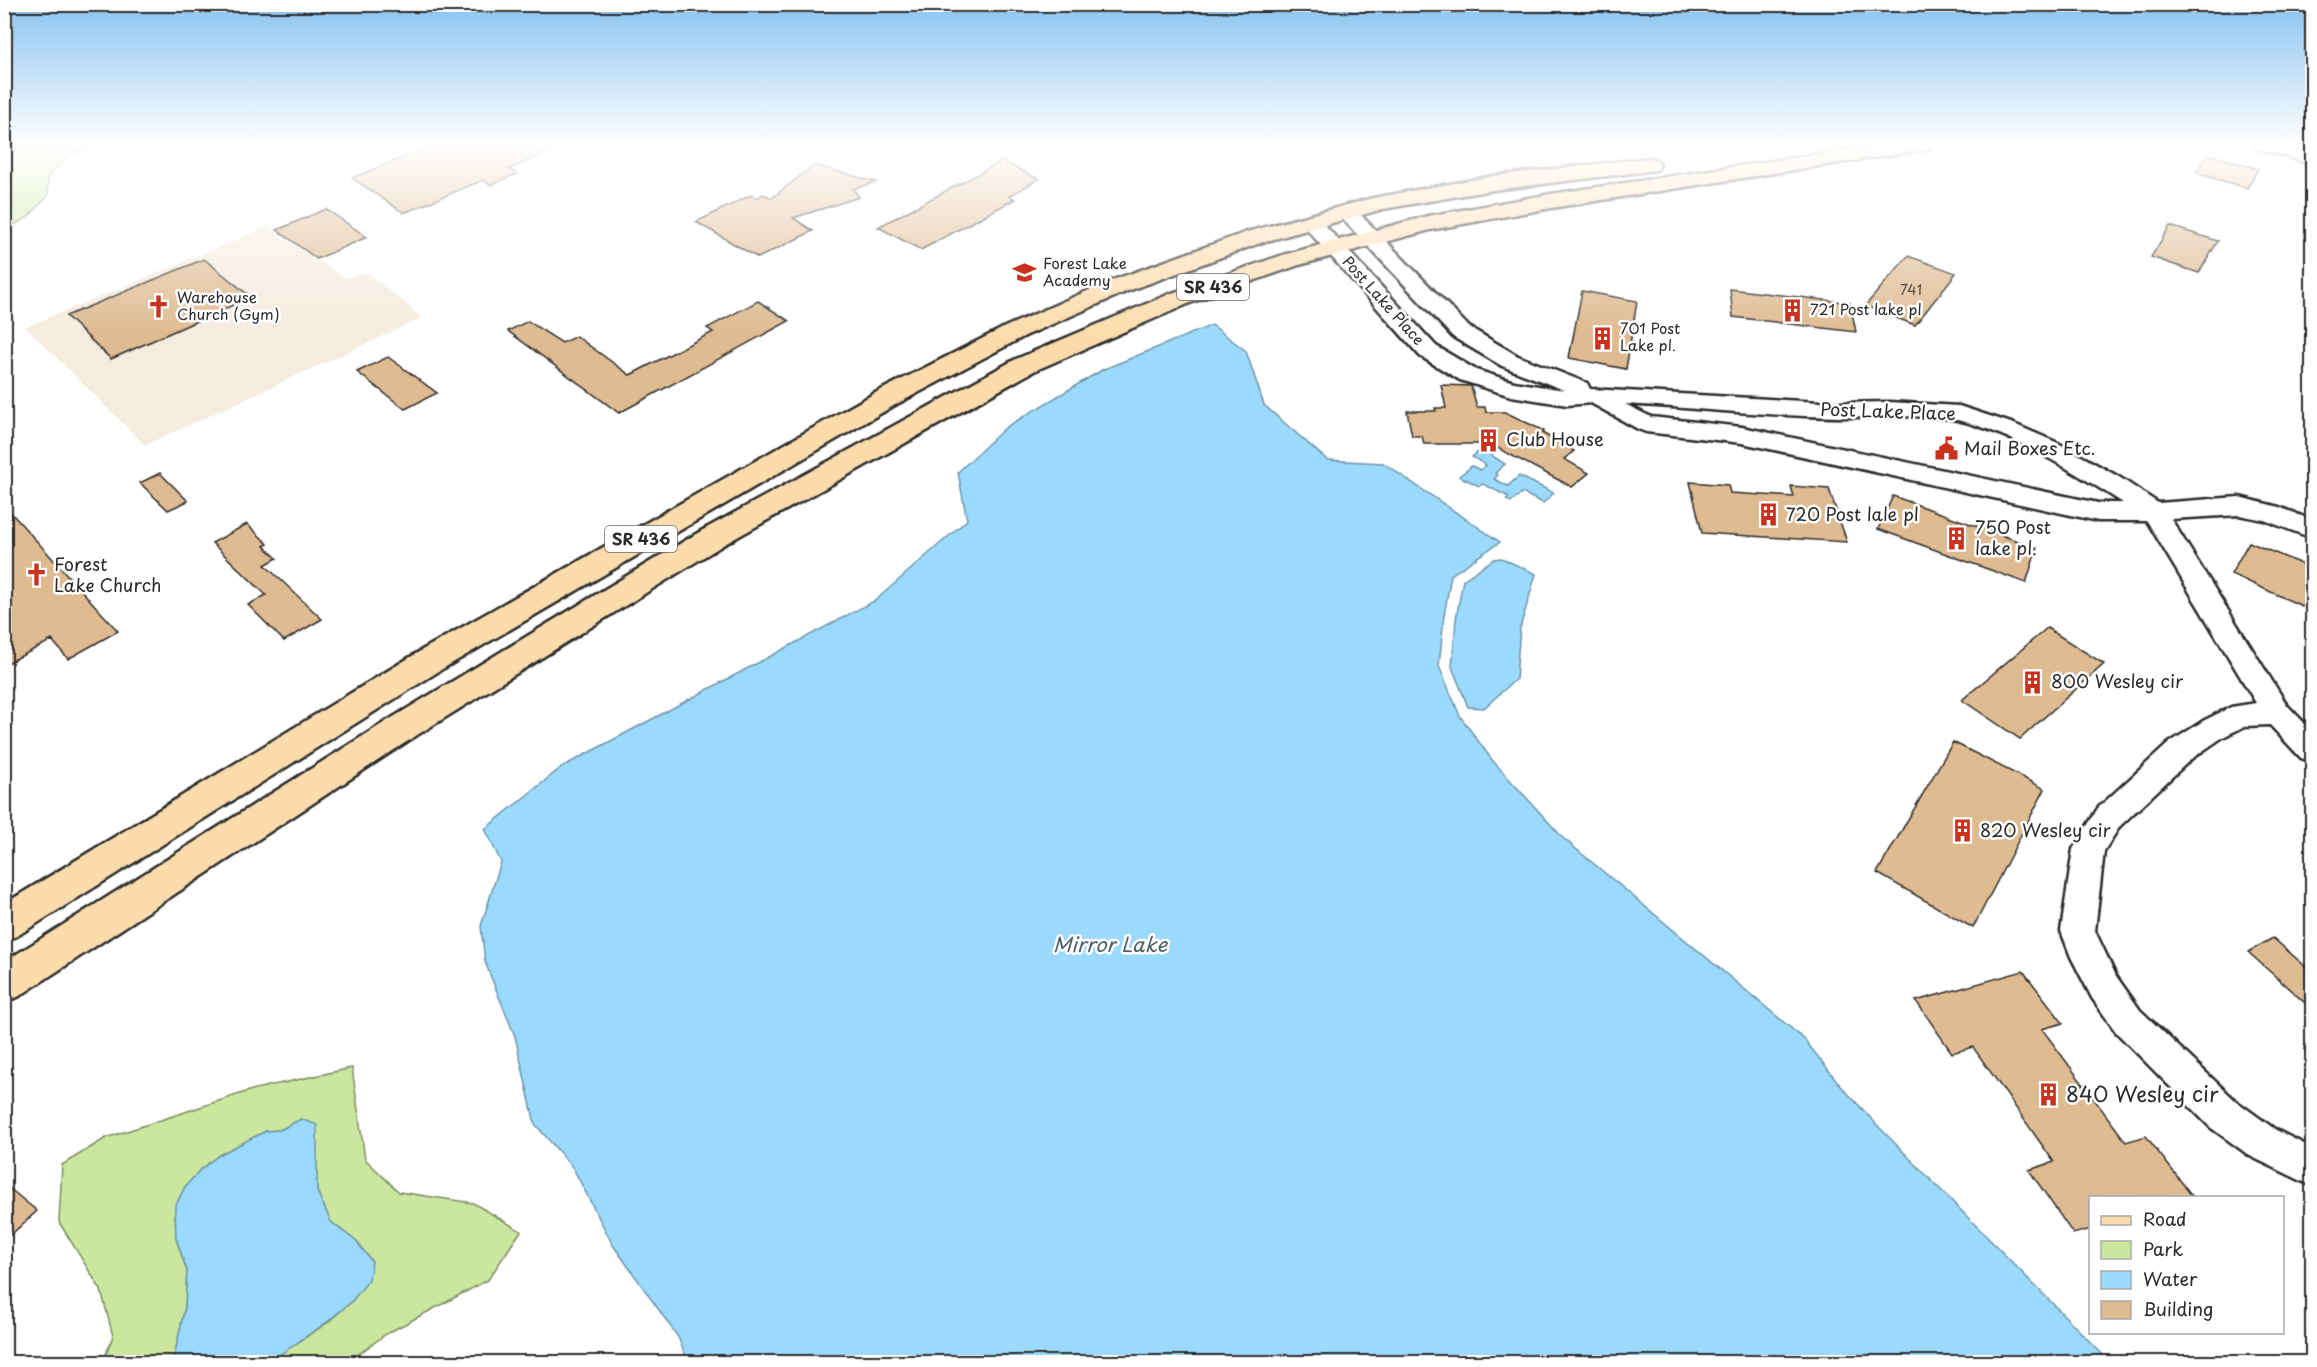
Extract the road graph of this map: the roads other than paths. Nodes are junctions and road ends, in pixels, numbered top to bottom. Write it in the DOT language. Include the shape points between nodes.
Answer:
graph roads {
  1 [pos="1363,208"];
  2 [pos="1513,208"];
  3 [pos="1347,212"];
  4 [pos="1311,222"];
  5 [pos="1370,239"];
  6 [pos="1335,248"];
  7 [pos="1492,350"];
  8 [pos="1462,372"];
  9 [pos="1599,398"];
  10 [pos="2154,512"];
  11 [pos="2313,529"];
  12 [pos="2277,713"];
  13 [pos="2313,750"];
  14 [pos="4,924"];
  15 [pos="4,984"];
  16 [pos="2313,1167"];
  1 -- 3 [label="main road, SR 436"];
  2 -- 5 [label="main road, SR 436" via="1428,223"];
  3 -- 4 [label="main road, SR 436"];
  3 -- 5 [label="street, Post Lake Place"];
  4 -- 6 [label="street, Post Lake Place"];
  4 -- 14 [label="main road, SR 436" via="1255,237 1119,286 1016,331 885,399 433,659"];
  5 -- 6 [label="main road, SR 436"];
  5 -- 7 [label="street, Post Lake Place" via="1461,332"];
  6 -- 8 [label="street, Post Lake Place" via="1428,351"];
  6 -- 15 [label="main road, SR 436" via="1181,298 1126,321 1024,365 899,434 711,538 402,728"];
  7 -- 8 [label="street"];
  7 -- 9 [label="street, Post Lake Place"];
  8 -- 9 [label="street, Post Lake Place" via="1511,389 1567,398"];
  9 -- 10 [label="street, Post Lake Place" via="1646,424 1742,435 2098,513"];
  9 -- 10 [label="street, Post Lake Place" via="1959,413 2049,449"];
  10 -- 11 [label="street" via="2239,506"];
  10 -- 12 [label="street, Post Lake Place"];
  12 -- 13 [label="street, Post Lake Place"];
  12 -- 16 [label="street" via="2241,716 2213,729 2180,751 2109,817 2089,849 2078,931 2104,987 2128,1021 2223,1114 2263,1143"];
}
